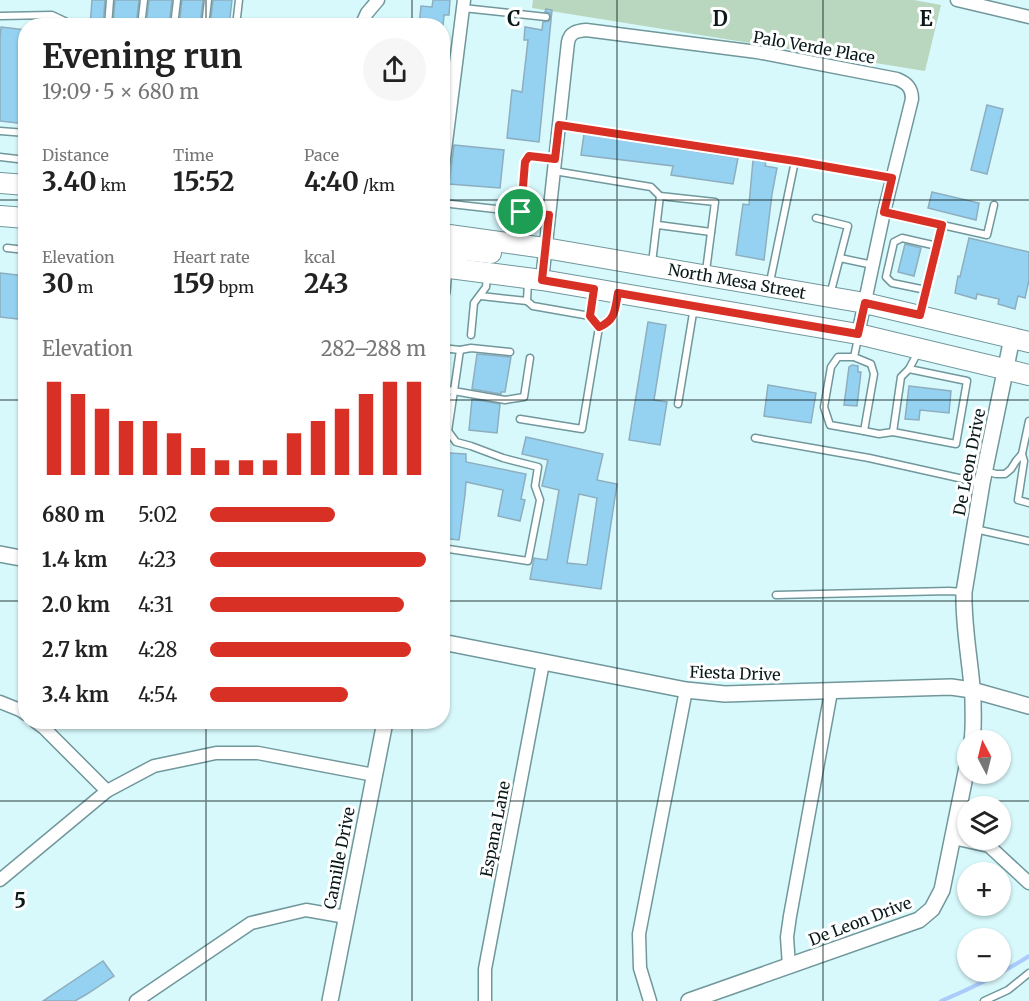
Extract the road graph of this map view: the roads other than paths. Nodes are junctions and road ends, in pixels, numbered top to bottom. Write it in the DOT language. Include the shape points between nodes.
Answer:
graph roads {
  1 [pos="110,0"];
  2 [pos="144,0"];
  3 [pos="177,0"];
  4 [pos="208,0"];
  5 [pos="239,0"];
  6 [pos="378,0"];
  7 [pos="957,0"];
  8 [pos="463,4"];
  9 [pos="0,16"];
  10 [pos="546,17"];
  11 [pos="1029,17"];
  12 [pos="58,18"];
  13 [pos="109,18"];
  14 [pos="142,18"];
  15 [pos="175,18"];
  16 [pos="206,18"];
  17 [pos="237,18"];
  18 [pos="365,18"];
  19 [pos="450,109"];
  20 [pos="559,125"];
  21 [pos="0,131"];
  22 [pos="18,132"];
  23 [pos="0,157"];
  24 [pos="18,159"];
  25 [pos="795,161"];
  26 [pos="554,165"];
  27 [pos="892,178"];
  28 [pos="0,183"];
  29 [pos="18,185"];
  30 [pos="660,196"];
  31 [pos="450,204"];
  32 [pos="994,205"];
  33 [pos="521,212"];
  34 [pos="884,212"];
  35 [pos="549,215"];
  36 [pos="0,216"];
  37 [pos="18,217"];
  38 [pos="816,218"];
  39 [pos="658,225"];
  40 [pos="942,225"];
  41 [pos="711,232"];
  42 [pos="450,235"];
  43 [pos="937,246"];
  44 [pos="538,247"];
  45 [pos="7,248"];
  46 [pos="18,249"];
  47 [pos="450,257"];
  48 [pos="840,258"];
  49 [pos="873,265"];
  50 [pos="652,266"];
  51 [pos="450,267"];
  52 [pos="488,273"];
  53 [pos="705,275"];
  54 [pos="535,279"];
  55 [pos="769,286"];
  56 [pos="594,289"];
  57 [pos="926,290"];
  58 [pos="618,293"];
  59 [pos="481,296"];
  60 [pos="830,297"];
  61 [pos="527,301"];
  62 [pos="865,303"];
  63 [pos="694,306"];
  64 [pos="920,315"];
  65 [pos="590,316"];
  66 [pos="599,327"];
  67 [pos="858,334"];
  68 [pos="471,335"];
  69 [pos="1024,339"];
  70 [pos="450,349"];
  71 [pos="920,349"];
  72 [pos="460,350"];
  73 [pos="510,352"];
  74 [pos="854,357"];
  75 [pos="530,358"];
  76 [pos="1005,368"];
  77 [pos="909,369"];
  78 [pos="1029,375"];
  79 [pos="450,390"];
  80 [pos="454,391"];
  81 [pos="678,404"];
  82 [pos="450,408"];
  83 [pos="520,419"];
  84 [pos="1029,421"];
  85 [pos="864,431"];
  86 [pos="893,432"];
  87 [pos="450,435"];
  88 [pos="755,438"];
  89 [pos="1022,454"];
  90 [pos="983,477"];
  91 [pos="1029,502"];
  92 [pos="975,529"];
  93 [pos="1029,533"];
  94 [pos="1028,541"];
  95 [pos="450,549"];
  96 [pos="0,554"];
  97 [pos="18,557"];
  98 [pos="964,592"];
  99 [pos="776,595"];
  100 [pos="450,644"];
  101 [pos="543,663"];
  102 [pos="686,690"];
  103 [pos="972,690"];
  104 [pos="831,692"];
  105 [pos="0,702"];
  106 [pos="1029,706"];
  107 [pos="18,709"];
  108 [pos="45,729"];
  109 [pos="384,729"];
  110 [pos="974,730"];
  111 [pos="374,775"];
  112 [pos="964,784"];
  113 [pos="107,791"];
  114 [pos="953,838"];
  115 [pos="0,880"];
  116 [pos="1029,883"];
  117 [pos="346,917"];
  118 [pos="789,966"];
  119 [pos="1029,973"];
  120 [pos="136,1001"];
  121 [pos="330,1001"];
  122 [pos="485,1001"];
  123 [pos="651,1001"];
  124 [pos="689,1001"];
  125 [pos="984,1001"];
  1 -- 13 [label="lane"];
  2 -- 14 [label="lane"];
  3 -- 15 [label="lane"];
  4 -- 16 [label="lane"];
  5 -- 17 [label="lane"];
  6 -- 18 [label="street"];
  7 -- 11 [label="street"];
  8 -- 10 [label="lane"];
  8 -- 19 [label="street"];
  9 -- 12 [label="lane"];
  20 -- 25 [label="lane"];
  20 -- 26 [label="street"];
  20 -- 27 [label="street, Palo Verde Place" via="567,42 578,31 757,52 897,79 909,86 912,99"];
  21 -- 22 [label="lane"];
  23 -- 24 [label="lane"];
  25 -- 27 [label="lane"];
  25 -- 55 [label="lane"];
  26 -- 30 [label="lane" via="651,187"];
  26 -- 33 [label="lane" via="529,156 525,162"];
  26 -- 35 [label="street"];
  27 -- 34 [label="street"];
  28 -- 29 [label="main road"];
  30 -- 39 [label="lane"];
  30 -- 41 [label="lane" via="715,202"];
  31 -- 33 [label="lane"];
  32 -- 40 [label="lane" via="987,235"];
  33 -- 35 [label="lane"];
  34 -- 40 [label="lane"];
  34 -- 49 [label="street"];
  35 -- 44 [label="street"];
  36 -- 37 [label="main road"];
  38 -- 48 [label="lane" via="848,225"];
  39 -- 41 [label="lane"];
  39 -- 50 [label="lane"];
  40 -- 43 [label="lane"];
  41 -- 53 [label="lane"];
  42 -- 44 [label="main road, North Mesa Street"];
  43 -- 57 [label="lane"];
  43 -- 57 [label="lane" via="902,238 894,242 886,277 892,283"];
  44 -- 47 [label="main road" via="518,256 465,250"];
  44 -- 50 [label="main road, North Mesa Street"];
  44 -- 54 [label="street"];
  45 -- 46 [label="lane"];
  48 -- 49 [label="lane"];
  48 -- 60 [label="lane"];
  49 -- 62 [label="street"];
  50 -- 53 [label="main road, North Mesa Street"];
  51 -- 52 [label="main road, North Mesa Street"];
  52 -- 54 [label="main road, North Mesa Street"];
  52 -- 59 [label="lane"];
  53 -- 55 [label="main road, North Mesa Street"];
  54 -- 56 [label="main road, North Mesa Street"];
  54 -- 61 [label="lane"];
  55 -- 60 [label="main road, North Mesa Street"];
  56 -- 58 [label="main road, North Mesa Street"];
  56 -- 65 [label="lane"];
  57 -- 64 [label="lane"];
  58 -- 63 [label="main road, North Mesa Street"];
  58 -- 66 [label="lane" via="612,317"];
  59 -- 61 [label="lane"];
  59 -- 68 [label="lane" via="474,303"];
  60 -- 62 [label="main road, North Mesa Street"];
  61 -- 65 [label="lane" via="533,306"];
  62 -- 64 [label="main road, North Mesa Street"];
  62 -- 67 [label="street"];
  63 -- 67 [label="main road, North Mesa Street"];
  63 -- 81 [label="lane"];
  64 -- 69 [label="main road, North Mesa Street"];
  65 -- 66 [label="lane"];
  66 -- 83 [label="lane" via="582,429"];
  67 -- 71 [label="main road, North Mesa Street"];
  67 -- 74 [label="lane"];
  69 -- 76 [label="street, De Leon Drive"];
  70 -- 72 [label="lane"];
  71 -- 76 [label="main road, North Mesa Street"];
  71 -- 77 [label="lane"];
  72 -- 73 [label="lane"];
  72 -- 80 [label="lane"];
  74 -- 85 [label="lane" via="871,364 874,374"];
  74 -- 85 [label="lane" via="838,357 831,367 824,407 830,424"];
  75 -- 80 [label="lane" via="524,397 506,400"];
  76 -- 78 [label="main road, North Mesa Street"];
  76 -- 90 [label="street, De Leon Drive"];
  77 -- 86 [label="lane" via="901,377"];
  77 -- 86 [label="lane" via="968,381 956,444"];
  79 -- 80 [label="lane"];
  80 -- 82 [label="lane"];
  84 -- 89 [label="lane"];
  85 -- 86 [label="lane"];
  87 -- 95 [label="lane" via="456,442 538,468 535,486 540,500 528,561"];
  88 -- 90 [label="lane"];
  89 -- 90 [label="lane" via="1005,474"];
  89 -- 91 [label="lane" via="1018,500"];
  90 -- 92 [label="street, De Leon Drive"];
  92 -- 94 [label="lane"];
  92 -- 98 [label="street, De Leon Drive"];
  93 -- 94 [label="lane"];
  96 -- 97 [label="street"];
  98 -- 99 [label="lane"];
  98 -- 103 [label="street, De Leon Drive"];
  100 -- 101 [label="street, Fiesta Drive"];
  101 -- 102 [label="street, Fiesta Drive"];
  101 -- 122 [label="street, Espana Lane" via="485,969"];
  102 -- 104 [label="street, Fiesta Drive" via="725,694"];
  102 -- 123 [label="street" via="639,934 640,968"];
  103 -- 104 [label="street, Fiesta Drive" via="951,687"];
  103 -- 106 [label="street, Fiesta Drive"];
  103 -- 110 [label="street, De Leon Drive"];
  104 -- 118 [label="street" via="790,916"];
  105 -- 107 [label="street"];
  108 -- 113 [label="street"];
  109 -- 111 [label="street, Camille Drive"];
  111 -- 113 [label="street" via="258,753 216,753 154,766"];
  111 -- 117 [label="street, Camille Drive"];
  112 -- 114 [label="street, De Leon Drive"];
  113 -- 115 [label="street"];
  114 -- 116 [label="street" via="989,846"];
  114 -- 118 [label="street, De Leon Drive" via="942,890 932,909 919,920"];
  117 -- 120 [label="street" via="306,910 251,923"];
  117 -- 121 [label="street, Camille Drive"];
  118 -- 124 [label="street, De Leon Drive"];
  119 -- 125 [label="lane" via="1008,990"];
}
